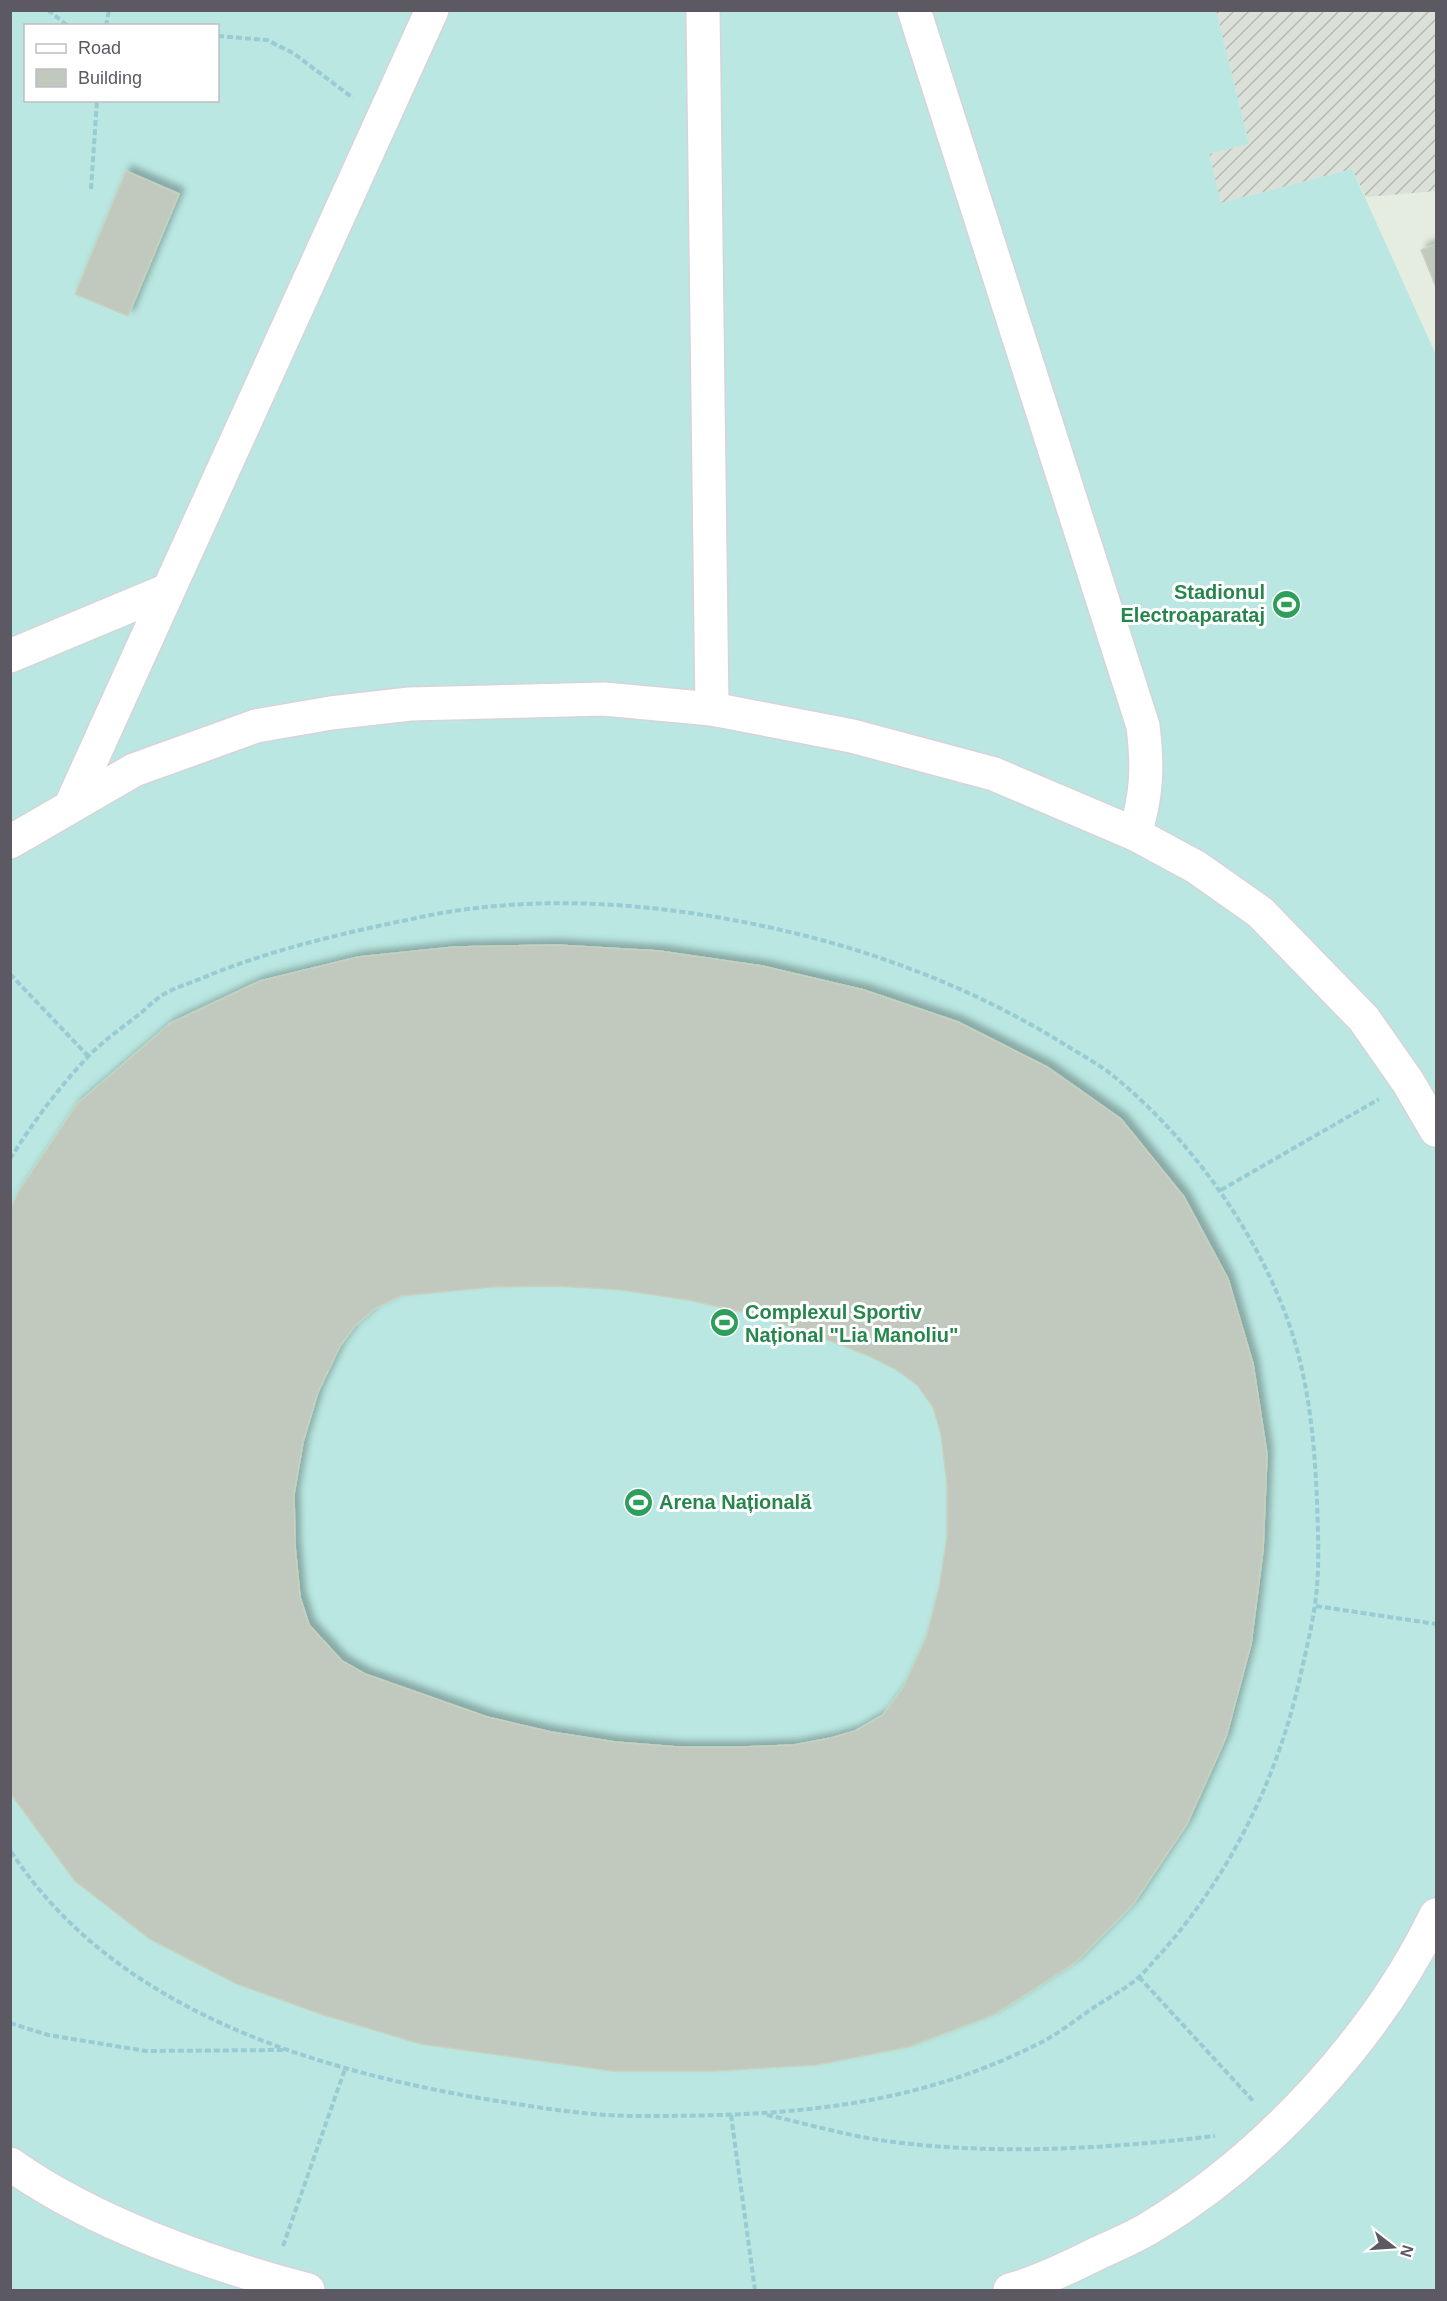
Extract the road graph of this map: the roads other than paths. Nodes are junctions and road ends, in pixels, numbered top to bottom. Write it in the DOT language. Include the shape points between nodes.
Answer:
graph roads {
  1 [pos="432,10"];
  2 [pos="704,10"];
  3 [pos="914,10"];
  4 [pos="168,590"];
  5 [pos="10,656"];
  6 [pos="712,709"];
  7 [pos="70,805"];
  8 [pos="1135,834"];
  9 [pos="10,842"];
  10 [pos="1437,1130"];
  11 [pos="1437,1915"];
  12 [pos="10,2164"];
  13 [pos="308,2290"];
  14 [pos="1010,2290"];
  1 -- 4 [label="lane"];
  2 -- 6 [label="lane"];
  3 -- 8 [label="lane" via="1143,726 1148,763 1145,799"];
  4 -- 5 [label="lane"];
  4 -- 7 [label="lane"];
  6 -- 7 [label="lane" via="604,699 421,704 331,714 256,726 200,745 134,770"];
  6 -- 8 [label="lane" via="852,736 994,774"];
  7 -- 9 [label="lane"];
  8 -- 10 [label="lane" via="1196,867 1260,912 1365,1019"];
  11 -- 14 [label="lane" via="1420,1950 1362,2038 1278,2129 1151,2227"];
  12 -- 13 [label="lane" via="103,2217 272,2281"];
}
